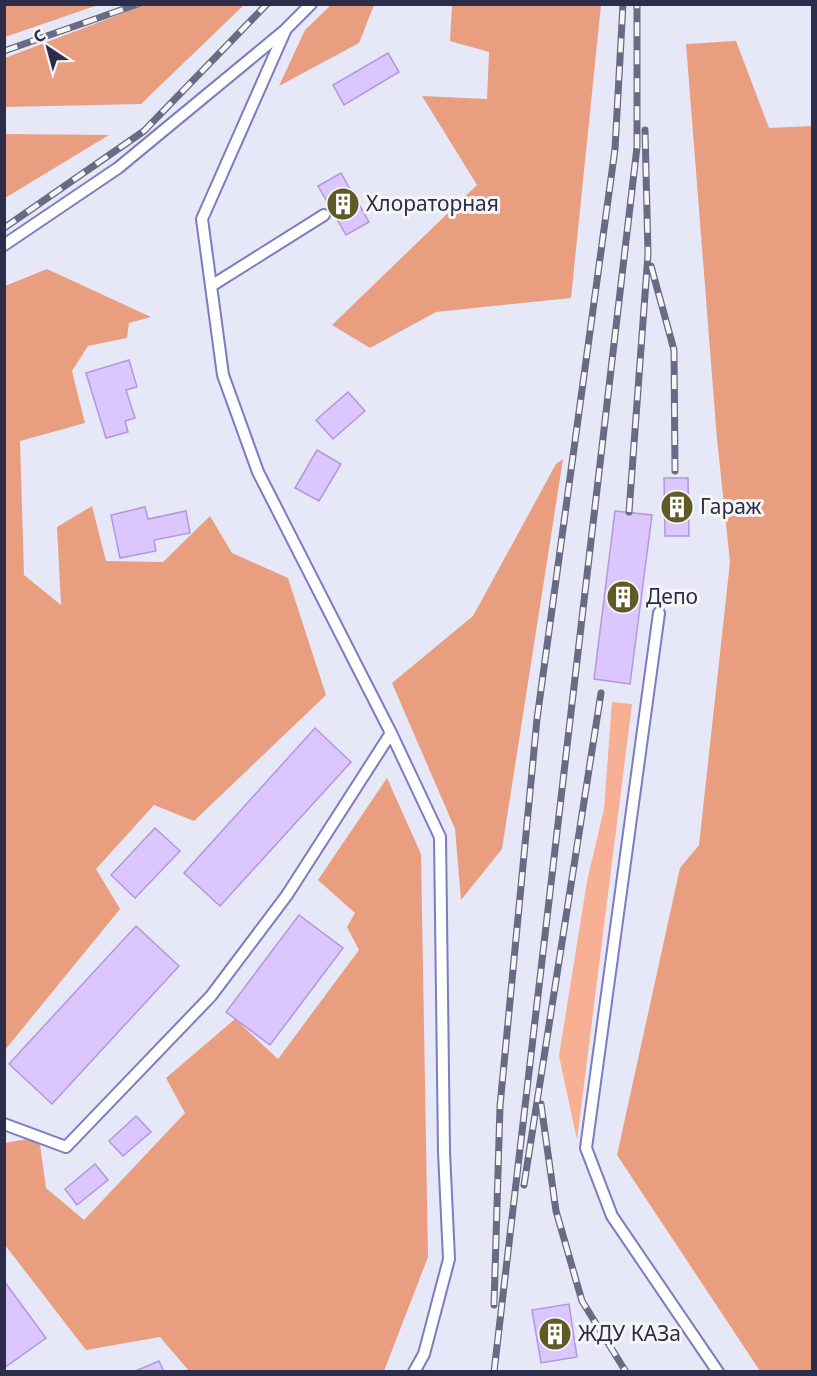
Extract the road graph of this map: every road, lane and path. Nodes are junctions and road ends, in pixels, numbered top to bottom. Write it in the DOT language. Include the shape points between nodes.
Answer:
graph roads {
  1 [pos="311,4"];
  2 [pos="286,29"];
  3 [pos="324,215"];
  4 [pos="4,245"];
  5 [pos="211,286"];
  6 [pos="659,613"];
  7 [pos="391,733"];
  8 [pos="4,1124"];
  9 [pos="414,1371"];
  10 [pos="718,1371"];
  1 -- 2 [label="lane"];
  2 -- 4 [label="lane" via="118,168"];
  2 -- 5 [label="lane" via="202,219"];
  3 -- 5 [label="lane"];
  5 -- 7 [label="lane" via="223,375 258,472"];
  6 -- 10 [label="lane" via="585,1148 612,1216"];
  7 -- 8 [label="lane" via="287,895 211,996 66,1147"];
  7 -- 9 [label="lane" via="440,837 449,1259 424,1354"];
}
